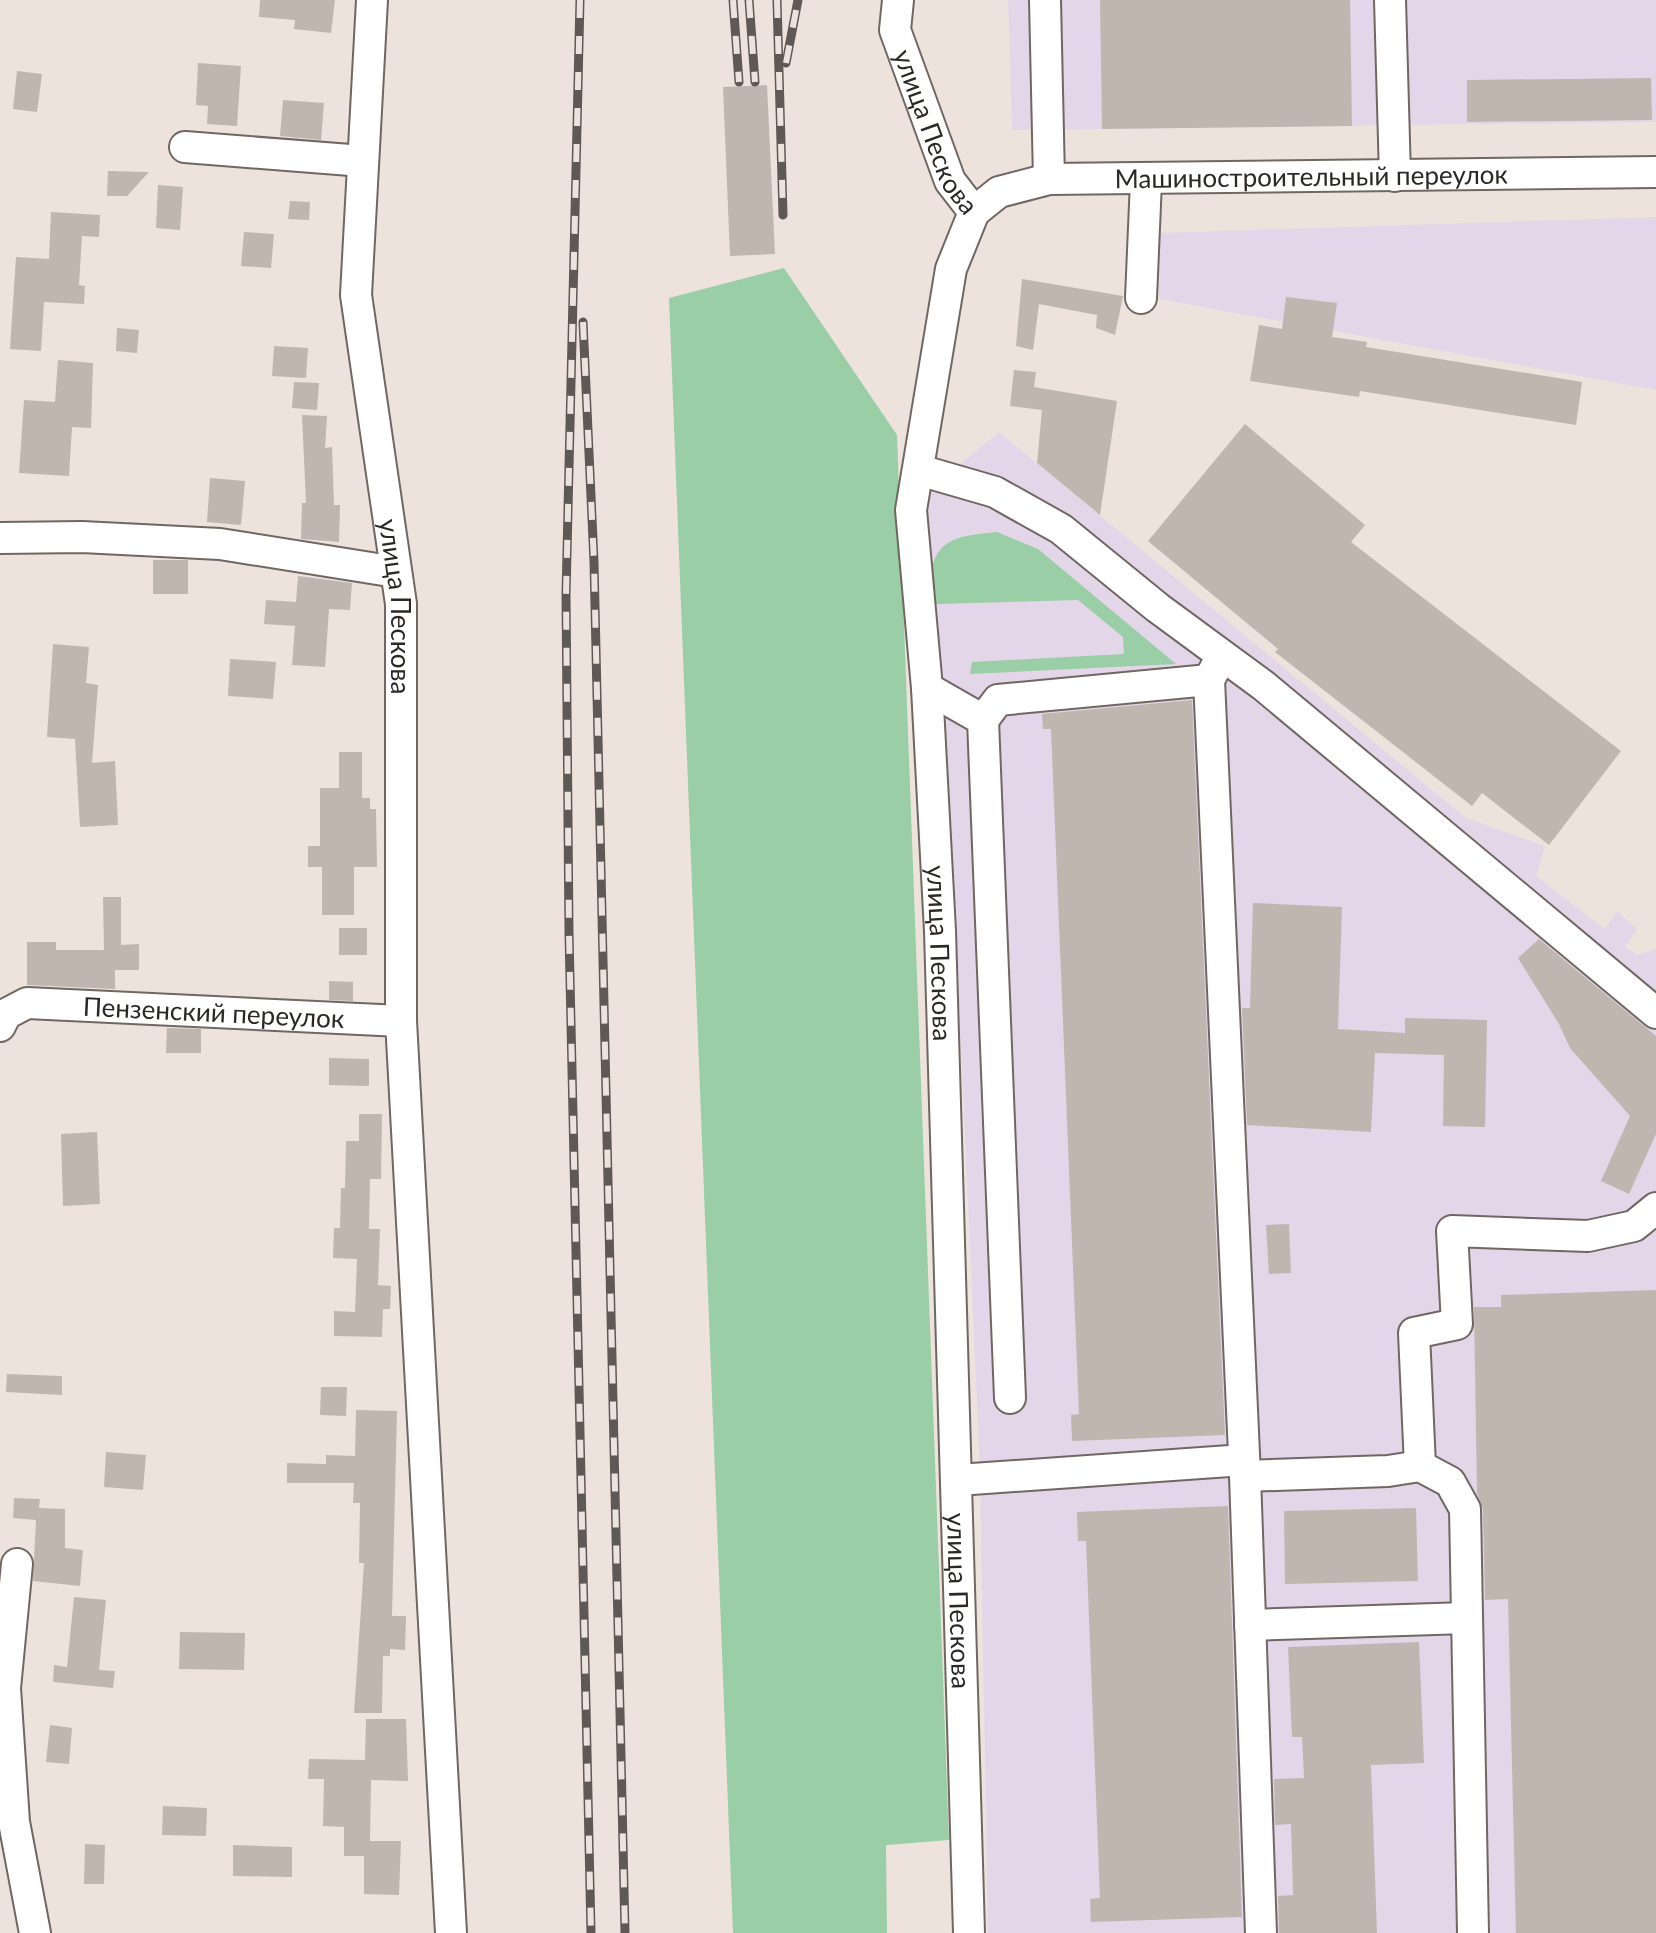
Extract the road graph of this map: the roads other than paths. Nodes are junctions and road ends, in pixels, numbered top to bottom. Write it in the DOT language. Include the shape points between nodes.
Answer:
graph roads {
  1 [pos="372,0"];
  2 [pos="898,0"];
  3 [pos="1045,0"];
  4 [pos="1390,0"];
  5 [pos="185,147"];
  6 [pos="363,161"];
  7 [pos="1656,172"];
  8 [pos="1395,176"];
  9 [pos="1049,179"];
  10 [pos="1146,181"];
  11 [pos="974,212"];
  12 [pos="1141,298"];
  13 [pos="919,470"];
  14 [pos="0,538"];
  15 [pos="396,572"];
  16 [pos="1215,668"];
  17 [pos="927,688"];
  18 [pos="983,720"];
  19 [pos="1656,1013"];
  20 [pos="401,1021"];
  21 [pos="0,1026"];
  22 [pos="1656,1208"];
  23 [pos="1010,1398"];
  24 [pos="1420,1466"];
  25 [pos="1244,1468"];
  26 [pos="958,1480"];
  27 [pos="17,1564"];
  28 [pos="1467,1618"];
  29 [pos="1250,1625"];
  30 [pos="3,1686"];
  31 [pos="35,1933"];
  32 [pos="451,1933"];
  33 [pos="969,1933"];
  34 [pos="1261,1933"];
  35 [pos="1473,1933"];
  1 -- 6 [label="street, улица Пескова"];
  2 -- 11 [label="street, улица Пескова" via="895,30 950,181"];
  3 -- 9 [label="street"];
  4 -- 8 [label="street"];
  5 -- 6 [label="street"];
  6 -- 15 [label="street, улица Пескова" via="356,295"];
  7 -- 8 [label="street, Машиностроительный переулок"];
  8 -- 10 [label="street, Машиностроительный переулок"];
  9 -- 10 [label="street, Машиностроительный переулок"];
  9 -- 11 [label="street, Машиностроительный переулок" via="999,192"];
  10 -- 12 [label="street"];
  11 -- 13 [label="street, улица Пескова" via="951,269"];
  13 -- 16 [label="street" via="995,492 1061,529"];
  13 -- 17 [label="street, улица Пескова" via="911,510"];
  14 -- 15 [label="street" via="220,544"];
  15 -- 20 [label="street, улица Пескова" via="401,604"];
  16 -- 18 [label="street" via="998,700"];
  16 -- 19 [label="street" via="1264,686"];
  16 -- 25 [label="street"];
  17 -- 18 [label="street"];
  17 -- 26 [label="street, улица Пескова"];
  18 -- 23 [label="street"];
  20 -- 21 [label="street, Пензенский переулок" via="27,1003 6,1014"];
  20 -- 32 [label="street, улица Пескова"];
  22 -- 24 [label="street" via="1634,1226 1588,1236 1452,1231 1457,1324 1414,1333"];
  24 -- 25 [label="street" via="1388,1471"];
  24 -- 28 [label="street" via="1450,1482 1465,1509"];
  25 -- 26 [label="street"];
  25 -- 29 [label="street"];
  26 -- 33 [label="street, улица Пескова"];
  27 -- 30 [label="street"];
  28 -- 29 [label="street"];
  28 -- 35 [label="street"];
  29 -- 34 [label="street"];
  30 -- 31 [label="street" via="14,1822"];
}
